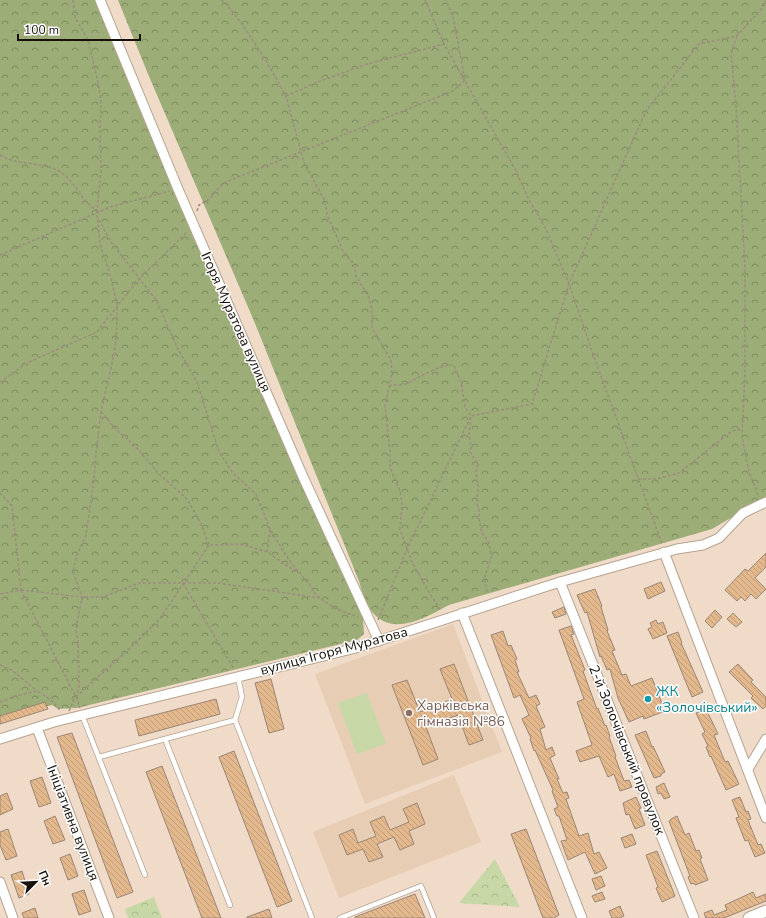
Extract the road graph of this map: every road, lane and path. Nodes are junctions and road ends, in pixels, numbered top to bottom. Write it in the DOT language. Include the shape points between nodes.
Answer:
graph roads {
  1 [pos="73,0"];
  2 [pos="100,0"];
  3 [pos="221,0"];
  4 [pos="425,0"];
  5 [pos="446,0"];
  6 [pos="766,0"];
  7 [pos="737,36"];
  8 [pos="444,44"];
  9 [pos="465,80"];
  10 [pos="286,96"];
  11 [pos="301,152"];
  12 [pos="0,156"];
  13 [pos="178,189"];
  14 [pos="199,205"];
  15 [pos="97,211"];
  16 [pos="98,218"];
  17 [pos="194,225"];
  18 [pos="0,255"];
  19 [pos="139,279"];
  20 [pos="569,284"];
  21 [pos="117,306"];
  22 [pos="0,382"];
  23 [pos="389,386"];
  24 [pos="101,412"];
  25 [pos="471,416"];
  26 [pos="743,429"];
  27 [pos="638,479"];
  28 [pos="0,493"];
  29 [pos="764,503"];
  30 [pos="270,528"];
  31 [pos="209,545"];
  32 [pos="407,549"];
  33 [pos="267,552"];
  34 [pos="664,552"];
  35 [pos="300,574"];
  36 [pos="560,582"];
  37 [pos="183,583"];
  38 [pos="21,590"];
  39 [pos="0,594"];
  40 [pos="487,594"];
  41 [pos="82,597"];
  42 [pos="319,598"];
  43 [pos="440,609"];
  44 [pos="462,613"];
  45 [pos="370,622"];
  46 [pos="374,631"];
  47 [pos="378,640"];
  48 [pos="0,665"];
  49 [pos="238,677"];
  50 [pos="38,691"];
  51 [pos="76,698"];
  52 [pos="0,702"];
  53 [pos="82,715"];
  54 [pos="68,719"];
  55 [pos="235,720"];
  56 [pos="37,728"];
  57 [pos="0,739"];
  58 [pos="165,739"];
  59 [pos="766,739"];
  60 [pos="99,757"];
  61 [pos="748,769"];
  62 [pos="766,818"];
  63 [pos="145,875"];
  64 [pos="0,882"];
  65 [pos="230,905"];
  66 [pos="766,911"];
  67 [pos="14,918"];
  68 [pos="109,918"];
  69 [pos="312,918"];
  70 [pos="340,918"];
  71 [pos="434,918"];
  72 [pos="582,918"];
  73 [pos="694,918"];
  74 [pos="749,918"];
  1 -- 15 [label="path" via="75,16 88,40 101,101"];
  2 -- 13 [label="street, Ігоря Муратова вулиця"];
  3 -- 10 [label="path" via="242,24"];
  4 -- 8 [label="path"];
  5 -- 9 [label="path" via="453,17"];
  6 -- 7 [label="path"];
  7 -- 20 [label="path" via="699,44 646,111"];
  7 -- 26 [label="path" via="731,53 745,268"];
  8 -- 9 [label="path"];
  8 -- 10 [label="path" via="367,64"];
  9 -- 11 [label="path" via="453,91"];
  9 -- 20 [label="path" via="516,171 546,230"];
  10 -- 11 [label="path"];
  11 -- 14 [label="path" via="223,183 208,200"];
  11 -- 23 [label="path" via="304,163 324,199 328,217 343,251 354,264 356,276 369,298 372,328 391,360 392,374"];
  12 -- 15 [label="path" via="7,160 59,171 74,184 90,207"];
  13 -- 15 [label="path"];
  13 -- 17 [label="street, Ігоря Муратова вулиця"];
  15 -- 16 [label="path"];
  15 -- 18 [label="path"];
  16 -- 19 [label="path" via="111,242"];
  16 -- 21 [label="path" via="100,244"];
  17 -- 19 [label="path"];
  17 -- 45 [label="street, Ігоря Муратова вулиця" via="304,480"];
  19 -- 21 [label="path"];
  19 -- 30 [label="path" via="156,300 178,349 197,382 219,452 234,473 256,494"];
  20 -- 25 [label="path" via="532,404"];
  20 -- 27 [label="path"];
  21 -- 22 [label="path" via="97,332 27,363"];
  21 -- 24 [label="path" via="115,350"];
  23 -- 25 [label="path" via="403,385 448,364 454,365 461,381 465,407"];
  23 -- 32 [label="path" via="385,406 390,464 400,491 400,529"];
  24 -- 31 [label="path" via="159,474 187,499"];
  24 -- 41 [label="path" via="86,535 73,571"];
  25 -- 32 [label="path"];
  25 -- 40 [label="path" via="470,452 478,464 476,472 479,519 482,533 488,541 491,559 484,579"];
  26 -- 27 [label="path" via="732,431 680,473 656,479"];
  26 -- 29 [label="path" via="742,437 749,472 757,494"];
  27 -- 34 [label="path"];
  28 -- 38 [label="path" via="12,506"];
  29 -- 34 [label="street, вулиця Ігоря Муратова" via="743,514 712,542"];
  30 -- 33 [label="path"];
  30 -- 35 [label="path" via="291,564"];
  31 -- 33 [label="path" via="241,544"];
  31 -- 37 [label="path"];
  32 -- 43 [label="path" via="414,566"];
  32 -- 46 [label="path"];
  33 -- 35 [label="path"];
  34 -- 36 [label="street, вулиця Ігоря Муратова"];
  34 -- 61 [label="street"];
  35 -- 42 [label="path"];
  36 -- 44 [label="street, вулиця Ігоря Муратова"];
  36 -- 73 [label="street, 2-й Золочівський провулок"];
  37 -- 41 [label="path" via="139,583 103,597"];
  37 -- 42 [label="path" via="218,583"];
  37 -- 49 [label="path"];
  37 -- 51 [label="path" via="159,620"];
  38 -- 39 [label="path"];
  38 -- 41 [label="path"];
  38 -- 51 [label="path"];
  41 -- 51 [label="path" via="76,629 79,688"];
  42 -- 45 [label="path" via="336,609"];
  44 -- 47 [label="street, вулиця Ігоря Муратова"];
  44 -- 72 [label="street"];
  45 -- 46 [label="street, Ігоря Муратова вулиця"];
  46 -- 47 [label="street, Ігоря Муратова вулиця"];
  47 -- 49 [label="street, вулиця Ігоря Муратова" via="356,648"];
  48 -- 50 [label="path" via="12,670"];
  49 -- 53 [label="street, вулиця Ігоря Муратова"];
  49 -- 55 [label="lane" via="242,697"];
  50 -- 52 [label="path"];
  50 -- 54 [label="path" via="51,700"];
  51 -- 54 [label="path" via="69,708"];
  53 -- 54 [label="street, вулиця Ігоря Муратова"];
  53 -- 60 [label="lane"];
  54 -- 56 [label="street, вулиця Ігоря Муратова"];
  55 -- 58 [label="lane"];
  55 -- 69 [label="lane"];
  56 -- 57 [label="street, вулиця Ігоря Муратова"];
  56 -- 68 [label="street, Ініціативна вулиця"];
  58 -- 60 [label="lane"];
  58 -- 65 [label="lane"];
  59 -- 61 [label="street"];
  60 -- 63 [label="lane"];
  61 -- 62 [label="street"];
  64 -- 67 [label="street"];
  66 -- 74 [label="street"];
  70 -- 71 [label="lane" via="421,886"];
}
